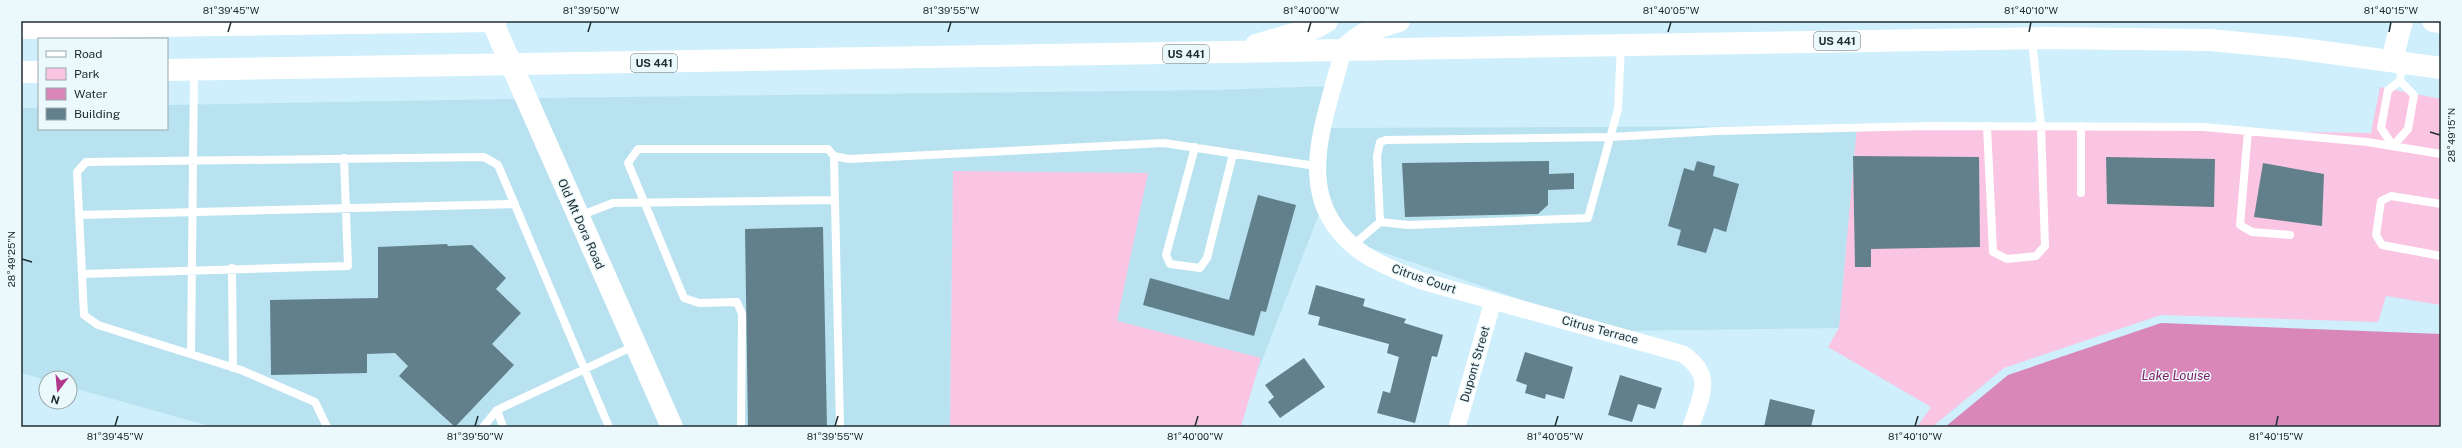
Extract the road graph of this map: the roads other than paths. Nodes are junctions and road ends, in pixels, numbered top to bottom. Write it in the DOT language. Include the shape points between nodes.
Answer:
graph roads {
  1 [pos="480,21"];
  2 [pos="496,21"];
  3 [pos="1327,21"];
  4 [pos="1399,21"];
  5 [pos="2402,21"];
  6 [pos="2433,21"];
  7 [pos="2441,22"];
  8 [pos="21,28"];
  9 [pos="2032,38"];
  10 [pos="1621,46"];
  11 [pos="1342,51"];
  12 [pos="1232,53"];
  13 [pos="512,65"];
  14 [pos="2398,67"];
  15 [pos="2441,68"];
  16 [pos="168,70"];
  17 [pos="194,70"];
  18 [pos="21,72"];
  19 [pos="38,72"];
  20 [pos="1987,126"];
  21 [pos="2042,126"];
  22 [pos="2081,126"];
  23 [pos="2248,131"];
  24 [pos="1611,137"];
  25 [pos="2393,146"];
  26 [pos="1195,147"];
  27 [pos="1233,154"];
  28 [pos="2441,154"];
  29 [pos="834,156"];
  30 [pos="344,158"];
  31 [pos="193,160"];
  32 [pos="1316,166"];
  33 [pos="2081,193"];
  34 [pos="835,200"];
  35 [pos="644,201"];
  36 [pos="515,204"];
  37 [pos="2441,204"];
  38 [pos="346,208"];
  39 [pos="193,212"];
  40 [pos="79,215"];
  41 [pos="578,216"];
  42 [pos="1380,222"];
  43 [pos="2290,235"];
  44 [pos="1353,245"];
  45 [pos="2441,256"];
  46 [pos="232,268"];
  47 [pos="192,269"];
  48 [pos="82,274"];
  49 [pos="1493,301"];
  50 [pos="635,345"];
  51 [pos="191,354"];
  52 [pos="233,368"];
  53 [pos="585,369"];
  54 [pos="497,410"];
  55 [pos="327,427"];
  56 [pos="484,427"];
  57 [pos="504,427"];
  58 [pos="609,427"];
  59 [pos="672,427"];
  60 [pos="741,427"];
  61 [pos="840,427"];
  62 [pos="1457,427"];
  63 [pos="1692,427"];
  1 -- 2 [label="main road"];
  1 -- 8 [label="main road"];
  1 -- 13 [label="main road, Old Mt Dora Road"];
  3 -- 12 [label="main road"];
  4 -- 11 [label="main road" via="1368,30"];
  5 -- 14 [label="main road"];
  6 -- 7 [label="main road"];
  9 -- 10 [label="main road, US 441"];
  9 -- 14 [label="main road, US 441" via="2210,40"];
  9 -- 21 [label="lane"];
  10 -- 11 [label="main road, US 441"];
  10 -- 24 [label="lane" via="1618,109"];
  11 -- 12 [label="main road, US 441"];
  11 -- 32 [label="street, Citrus Court"];
  12 -- 13 [label="main road, US 441"];
  13 -- 17 [label="main road, US 441"];
  13 -- 41 [label="main road, Old Mt Dora Road"];
  14 -- 15 [label="main road, US 441"];
  14 -- 25 [label="lane" via="2388,90 2381,128"];
  14 -- 25 [label="lane" via="2414,95 2408,129"];
  16 -- 17 [label="main road, US 441"];
  17 -- 31 [label="lane"];
  18 -- 19 [label="main road"];
  20 -- 21 [label="lane"];
  20 -- 21 [label="lane" via="1993,252 2007,259 2036,256 2045,246"];
  20 -- 24 [label="lane" via="1717,130"];
  21 -- 22 [label="lane"];
  22 -- 23 [label="lane" via="2204,127"];
  22 -- 33 [label="lane"];
  23 -- 25 [label="lane"];
  23 -- 43 [label="lane" via="2240,225 2252,232"];
  24 -- 42 [label="lane" via="1588,218 1409,225"];
  24 -- 42 [label="lane" via="1380,142 1377,156"];
  25 -- 28 [label="lane"];
  26 -- 27 [label="lane"];
  26 -- 27 [label="lane" via="1166,255 1170,264 1200,268 1207,258"];
  26 -- 29 [label="lane" via="1164,143 849,159"];
  27 -- 32 [label="lane"];
  29 -- 34 [label="lane"];
  29 -- 35 [label="lane" via="828,149 638,149 628,163"];
  30 -- 31 [label="lane"];
  30 -- 36 [label="lane" via="484,157 498,166"];
  30 -- 38 [label="lane"];
  31 -- 39 [label="lane"];
  31 -- 40 [label="lane" via="86,162 77,172"];
  32 -- 44 [label="street, Citrus Court" via="1321,200 1331,220"];
  34 -- 35 [label="lane"];
  34 -- 61 [label="lane"];
  35 -- 41 [label="lane" via="613,203"];
  35 -- 60 [label="lane" via="684,298 699,302 738,302 742,314"];
  36 -- 38 [label="lane"];
  36 -- 53 [label="lane"];
  37 -- 45 [label="lane" via="2390,196 2381,201 2376,235 2382,245"];
  38 -- 39 [label="lane"];
  38 -- 46 [label="lane" via="348,266"];
  39 -- 40 [label="lane"];
  39 -- 47 [label="lane"];
  40 -- 48 [label="lane"];
  41 -- 50 [label="main road, Old Mt Dora Road"];
  42 -- 44 [label="lane"];
  44 -- 49 [label="street, Citrus Court" via="1384,266 1422,281"];
  46 -- 47 [label="lane"];
  46 -- 52 [label="lane"];
  47 -- 48 [label="lane"];
  47 -- 51 [label="lane"];
  48 -- 51 [label="lane" via="84,315 98,325"];
  49 -- 62 [label="street, Dupont Street"];
  49 -- 63 [label="street, Citrus Terrace" via="1683,354 1696,363 1703,377 1701,396"];
  50 -- 53 [label="lane"];
  50 -- 59 [label="main road, Old Mt Dora Road"];
  51 -- 52 [label="lane"];
  52 -- 55 [label="lane" via="315,402"];
  53 -- 54 [label="lane"];
  53 -- 58 [label="lane"];
  54 -- 56 [label="lane"];
  54 -- 57 [label="lane"];
}
